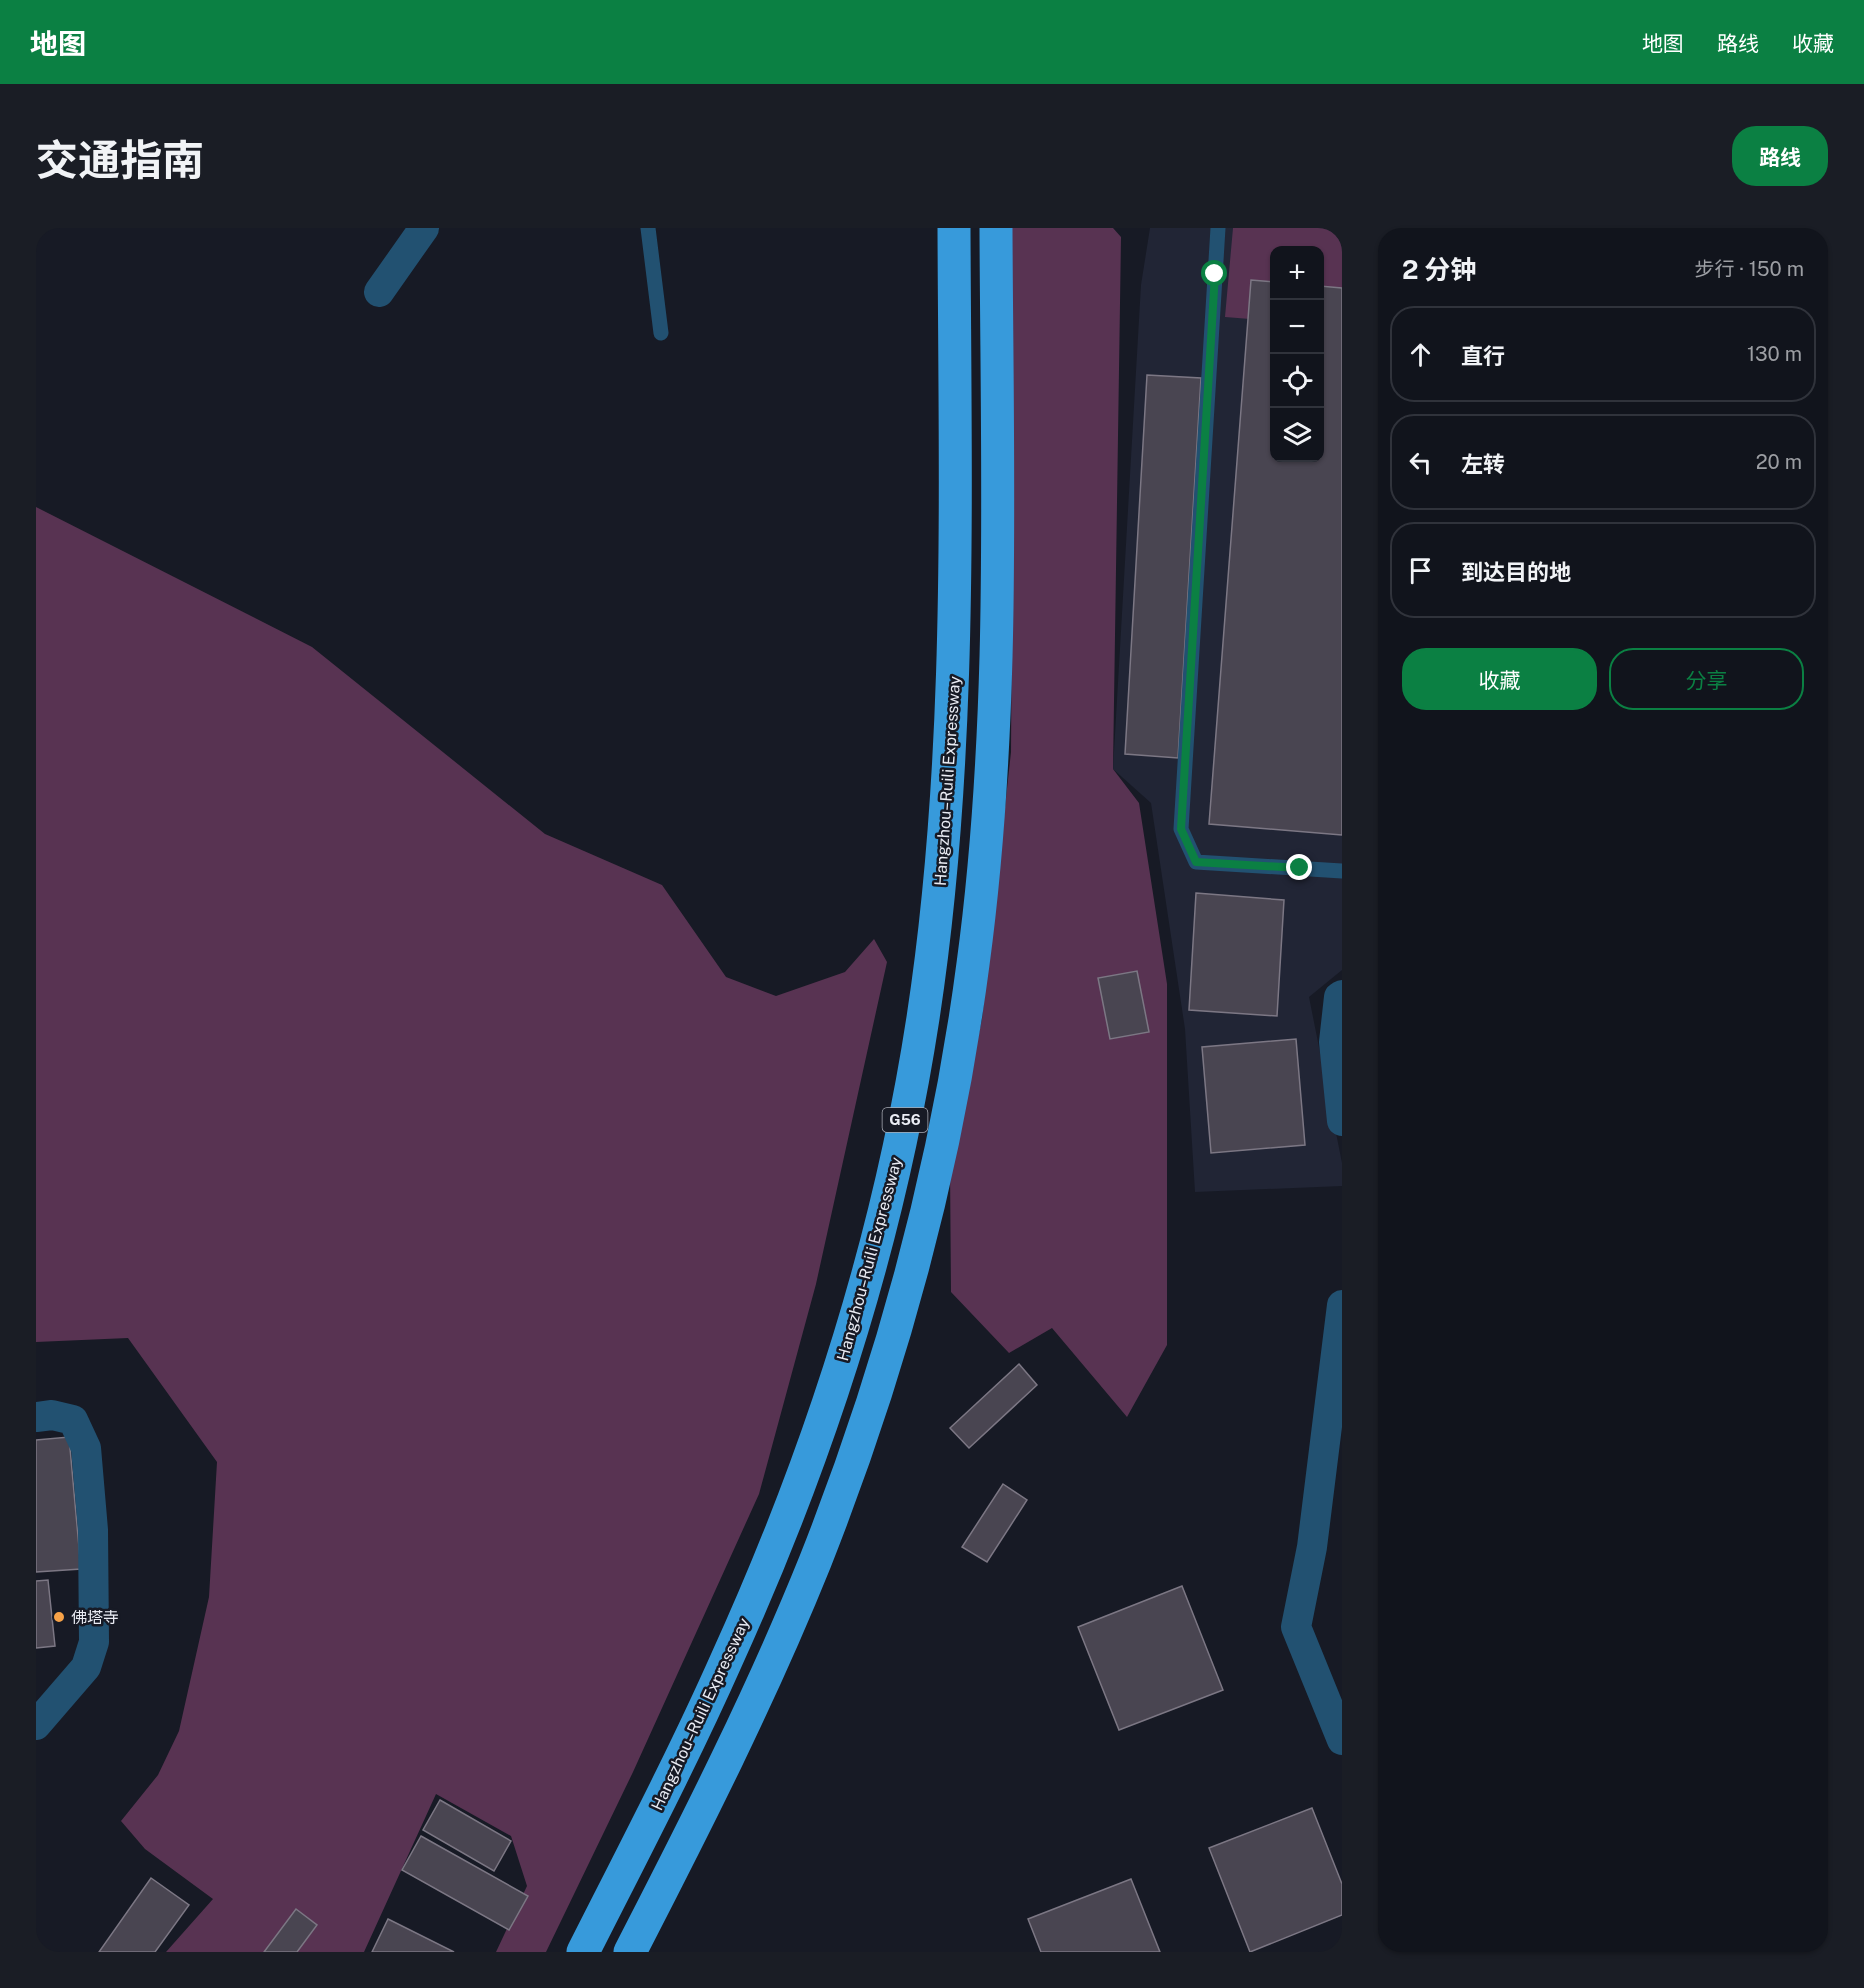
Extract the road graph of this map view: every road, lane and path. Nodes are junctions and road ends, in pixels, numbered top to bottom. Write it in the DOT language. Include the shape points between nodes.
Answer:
graph roads {
  1 [pos="424,228"];
  2 [pos="648,228"];
  3 [pos="954,228"];
  4 [pos="996,228"];
  5 [pos="1218,228"];
  6 [pos="379,292"];
  7 [pos="661,333"];
  8 [pos="1342,871"];
  9 [pos="1342,995"];
  10 [pos="1342,1121"];
  11 [pos="1342,1305"];
  12 [pos="36,1417"];
  13 [pos="36,1725"];
  14 [pos="1342,1740"];
  15 [pos="583,1952"];
  16 [pos="630,1952"];
  1 -- 6 [label="street"];
  2 -- 7 [label="lane"];
  3 -- 15 [label="highway, Hangzhou–Ruili Expressway / G56" via="955,617 951,759 932,959 900,1144 855,1322 797,1492 727,1660"];
  4 -- 16 [label="highway, G56" via="997,618 992,762 974,964 941,1154 886,1363 814,1564 739,1735"];
  5 -- 8 [label="lane" via="1181,829 1196,862"];
  9 -- 10 [label="street" via="1334,1042"];
  11 -- 14 [label="street" via="1312,1547 1296,1627"];
  12 -- 13 [label="street" via="52,1414 73,1420 86,1448 93,1530 94,1642 86,1667"];
}
